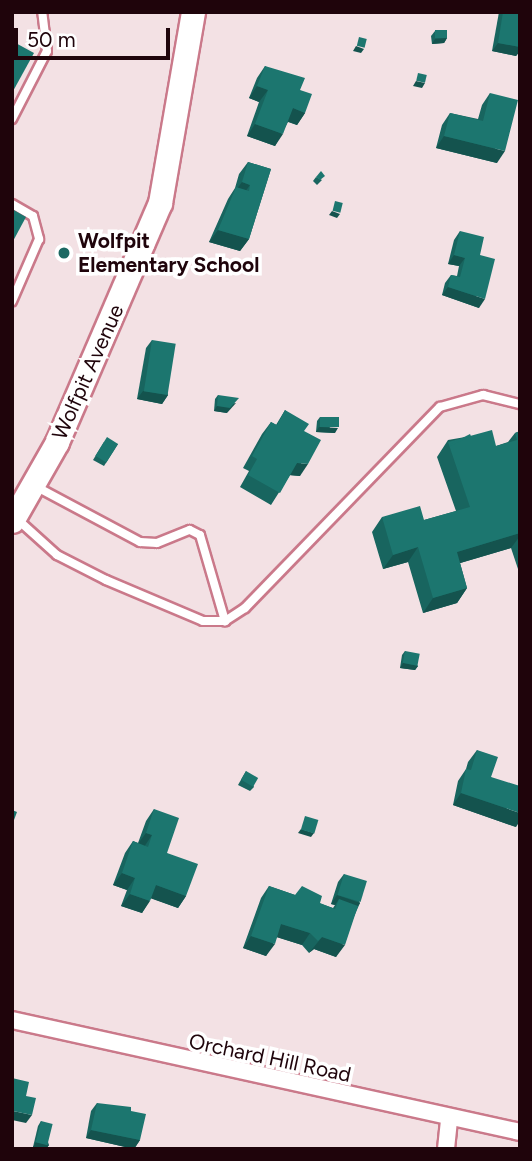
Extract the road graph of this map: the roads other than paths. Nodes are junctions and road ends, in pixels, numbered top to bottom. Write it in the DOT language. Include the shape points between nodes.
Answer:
graph roads {
  1 [pos="42,12"];
  2 [pos="193,12"];
  3 [pos="12,119"];
  4 [pos="12,204"];
  5 [pos="12,301"];
  6 [pos="520,404"];
  7 [pos="36,486"];
  8 [pos="14,519"];
  9 [pos="225,621"];
  10 [pos="12,1020"];
  11 [pos="449,1118"];
  12 [pos="520,1132"];
  13 [pos="446,1149"];
  1 -- 3 [label="lane" via="47,51"];
  2 -- 7 [label="street, Wolfpit Avenue" via="160,203"];
  4 -- 5 [label="lane" via="33,216 39,239"];
  6 -- 9 [label="lane" via="483,395 440,407 245,608"];
  7 -- 8 [label="street, Wolfpit Avenue"];
  7 -- 9 [label="lane" via="140,542 157,543 190,530 201,535"];
  8 -- 9 [label="lane" via="57,555 106,580 203,621"];
  10 -- 11 [label="street, Orchard Hill Road"];
  11 -- 12 [label="street, Orchard Hill Road"];
  11 -- 13 [label="street"];
}
